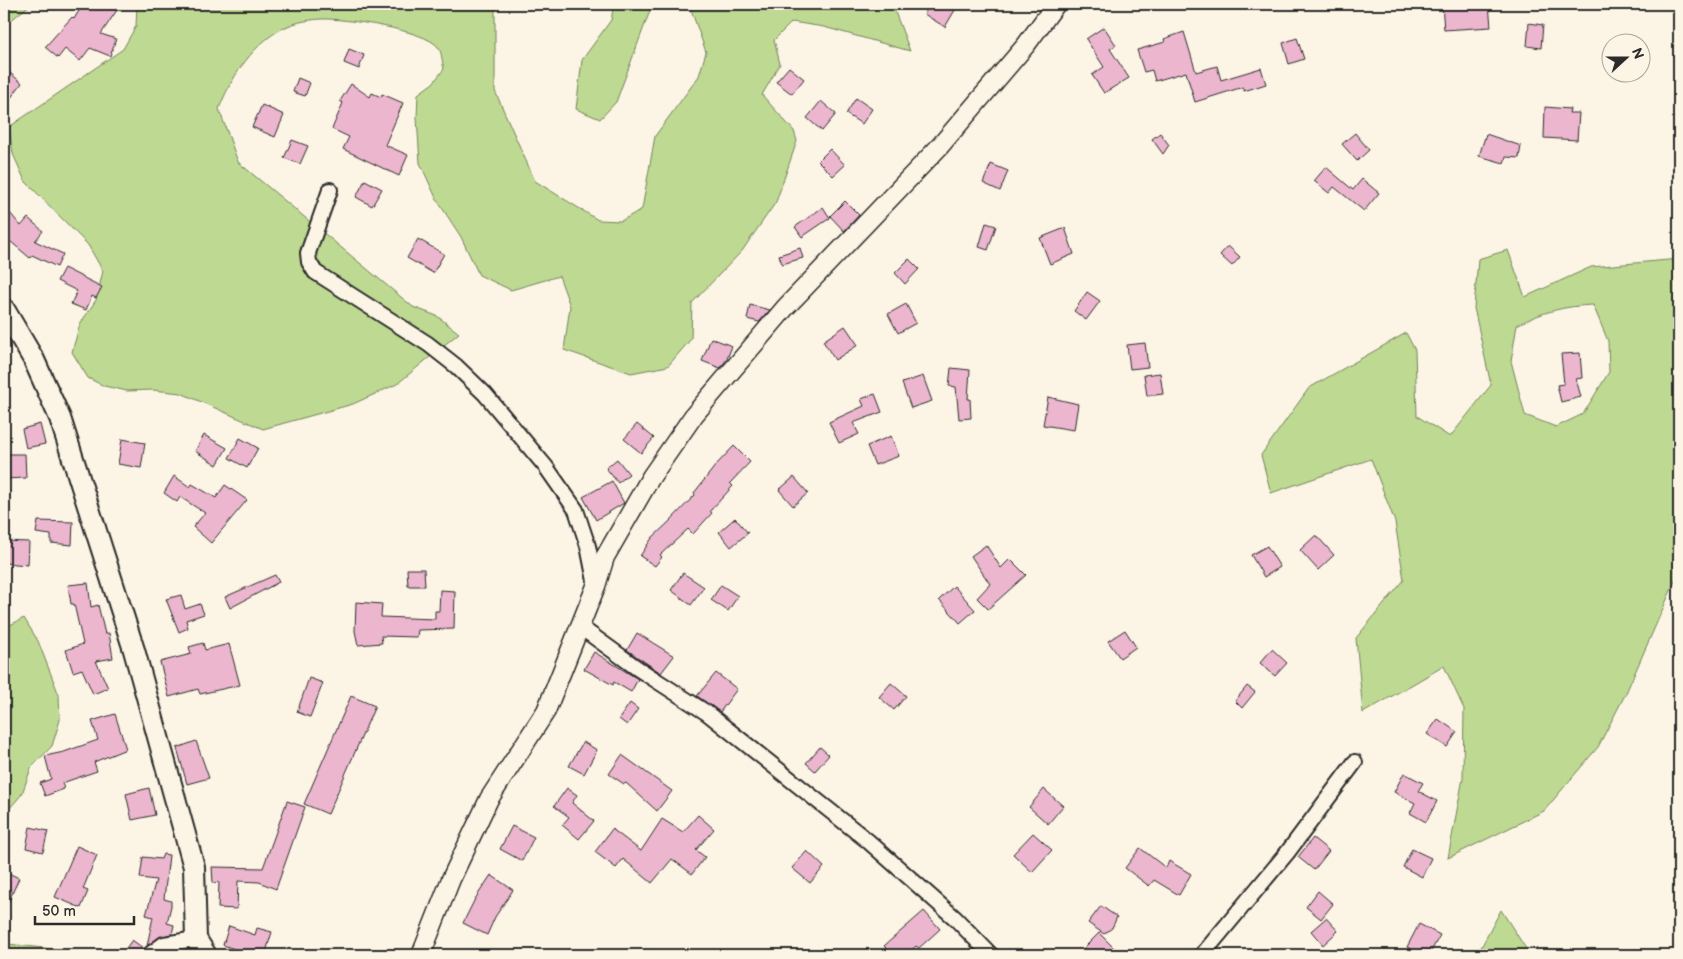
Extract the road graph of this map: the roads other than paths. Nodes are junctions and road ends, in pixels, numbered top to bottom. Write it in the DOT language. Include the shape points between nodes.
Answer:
graph roads {
  1 [pos="1056,4"];
  2 [pos="330,190"];
  3 [pos="4,308"];
  4 [pos="596,586"];
  5 [pos="579,626"];
  6 [pos="1355,762"];
  7 [pos="201,947"];
  8 [pos="149,955"];
  9 [pos="421,955"];
  10 [pos="991,955"];
  11 [pos="1202,955"];
  1 -- 4 [label="street" via="1026,45 940,146 797,295 694,415 650,477 605,557"];
  2 -- 4 [label="street" via="308,252 315,272 428,344 485,394 546,467 576,510"];
  3 -- 7 [label="main road" via="34,360 60,418 134,650 194,866"];
  4 -- 5 [label="street"];
  5 -- 9 [label="street" via="546,711 489,799 451,879"];
  5 -- 10 [label="street" via="708,713 868,841 955,918"];
  6 -- 11 [label="street" via="1287,853"];
  7 -- 8 [label="street" via="164,944"];
}
